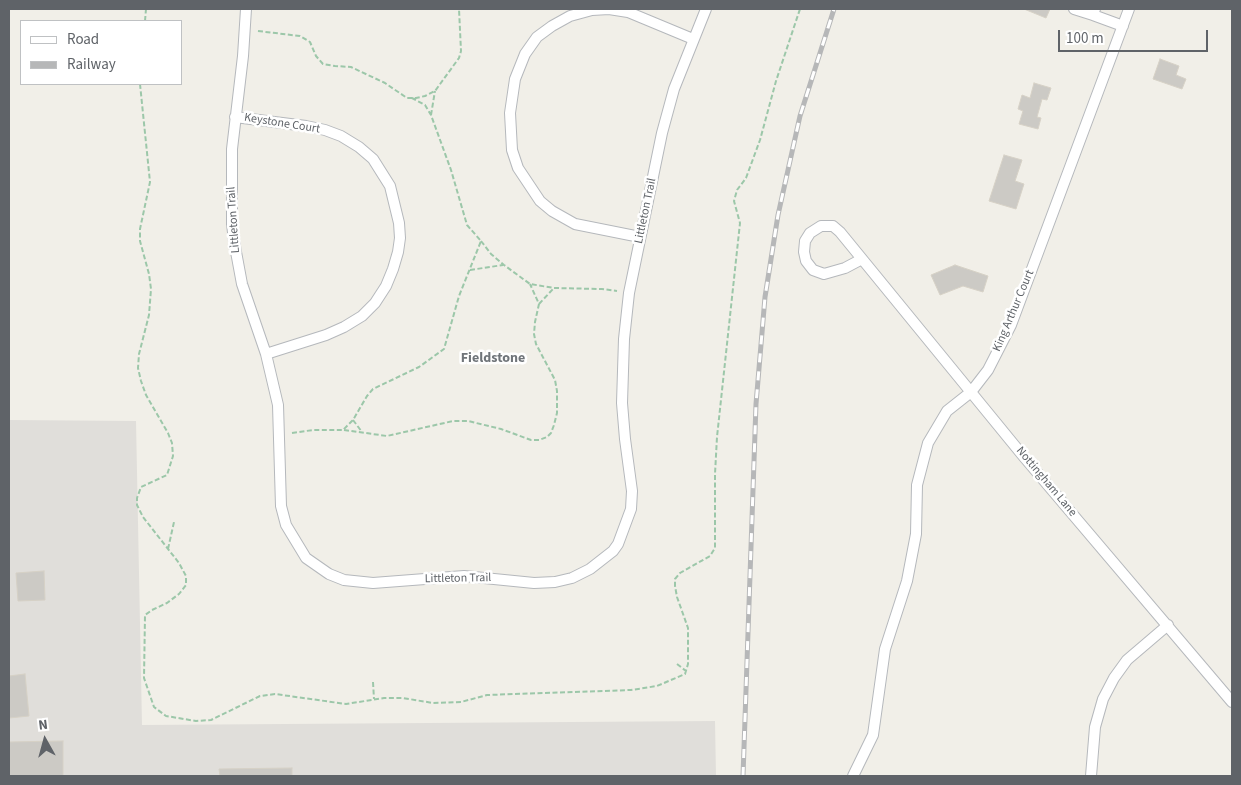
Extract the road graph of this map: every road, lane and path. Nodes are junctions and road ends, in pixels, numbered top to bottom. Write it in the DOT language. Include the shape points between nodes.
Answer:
graph roads {
  1 [pos="246,9"];
  2 [pos="459,9"];
  3 [pos="706,9"];
  4 [pos="800,9"];
  5 [pos="1074,9"];
  6 [pos="1129,9"];
  7 [pos="1094,12"];
  8 [pos="1123,26"];
  9 [pos="258,31"];
  10 [pos="693,39"];
  11 [pos="140,85"];
  12 [pos="435,91"];
  13 [pos="412,98"];
  14 [pos="431,115"];
  15 [pos="235,117"];
  16 [pos="640,237"];
  17 [pos="481,241"];
  18 [pos="862,259"];
  19 [pos="504,265"];
  20 [pos="470,270"];
  21 [pos="530,284"];
  22 [pos="554,288"];
  23 [pos="617,291"];
  24 [pos="538,304"];
  25 [pos="266,354"];
  26 [pos="971,392"];
  27 [pos="353,420"];
  28 [pos="343,430"];
  29 [pos="292,433"];
  30 [pos="363,433"];
  31 [pos="174,522"];
  32 [pos="168,549"];
  33 [pos="1168,625"];
  34 [pos="677,664"];
  35 [pos="686,671"];
  36 [pos="373,682"];
  37 [pos="374,700"];
  38 [pos="1232,702"];
  39 [pos="853,776"];
  40 [pos="1091,776"];
  1 -- 15 [label="street, Littleton Trail"];
  2 -- 12 [label="path" via="462,51"];
  3 -- 10 [label="street, Littleton Trail"];
  4 -- 35 [label="path" via="760,140 734,201 740,223 717,437 715,548 710,556 675,579 689,634"];
  5 -- 7 [label="street"];
  6 -- 8 [label="street, King Arthur Court"];
  7 -- 8 [label="street"];
  8 -- 26 [label="street, King Arthur Court" via="1011,325 988,370"];
  9 -- 13 [label="path" via="300,36 310,42 322,64 351,67"];
  10 -- 16 [label="street, Littleton Trail" via="662,133"];
  10 -- 16 [label="street" via="628,12 592,10 570,16 537,37 525,54 515,79 510,112 512,150 518,168 540,201 575,224"];
  11 -- 32 [label="path" via="150,182 140,242 149,274 151,302 138,368 146,395 172,443 173,456 167,475 142,487 137,505 142,517"];
  12 -- 13 [label="path"];
  12 -- 14 [label="path"];
  13 -- 14 [label="path" via="424,105"];
  14 -- 17 [label="path" via="467,225"];
  15 -- 25 [label="street, Littleton Trail" via="232,176 234,240 242,284"];
  15 -- 25 [label="street, Keystone Court" via="325,130 359,147 373,159 390,186 399,222 400,238 393,269 379,297 362,316 326,334"];
  16 -- 25 [label="street, Littleton Trail" via="629,293 622,374 624,439 632,491 630,509 613,551 572,578 534,583 464,576 367,583 329,574 306,558 283,515 278,405"];
  17 -- 19 [label="path"];
  17 -- 20 [label="path"];
  18 -- 18 [label="street, Nottingham Lane" via="824,274 812,270 806,261 805,241 821,226 833,226"];
  18 -- 26 [label="street, Nottingham Lane"];
  19 -- 20 [label="path"];
  19 -- 21 [label="path"];
  20 -- 27 [label="path" via="444,349 420,367 373,389"];
  21 -- 22 [label="path"];
  21 -- 24 [label="path"];
  22 -- 23 [label="path"];
  22 -- 24 [label="path"];
  24 -- 30 [label="path" via="536,344 556,380 557,391 554,425 547,437 531,440 468,421 438,423 395,435"];
  26 -- 33 [label="street, Nottingham Lane"];
  26 -- 39 [label="street, King Arthur Court" via="947,411 928,443 917,485 916,534 907,581 885,649 873,735"];
  27 -- 28 [label="path"];
  27 -- 30 [label="path"];
  28 -- 29 [label="path"];
  28 -- 30 [label="path"];
  31 -- 32 [label="path"];
  32 -- 37 [label="path" via="186,576 186,585 179,594 145,615 143,644 148,694 154,707 166,716 211,720 260,696 275,694 346,704"];
  33 -- 38 [label="street, Nottingham Lane"];
  33 -- 40 [label="street" via="1127,660 1102,699 1095,726"];
  34 -- 35 [label="path"];
  35 -- 37 [label="path" via="657,686 631,690 487,695 433,704 403,698"];
  36 -- 37 [label="path"];
}
